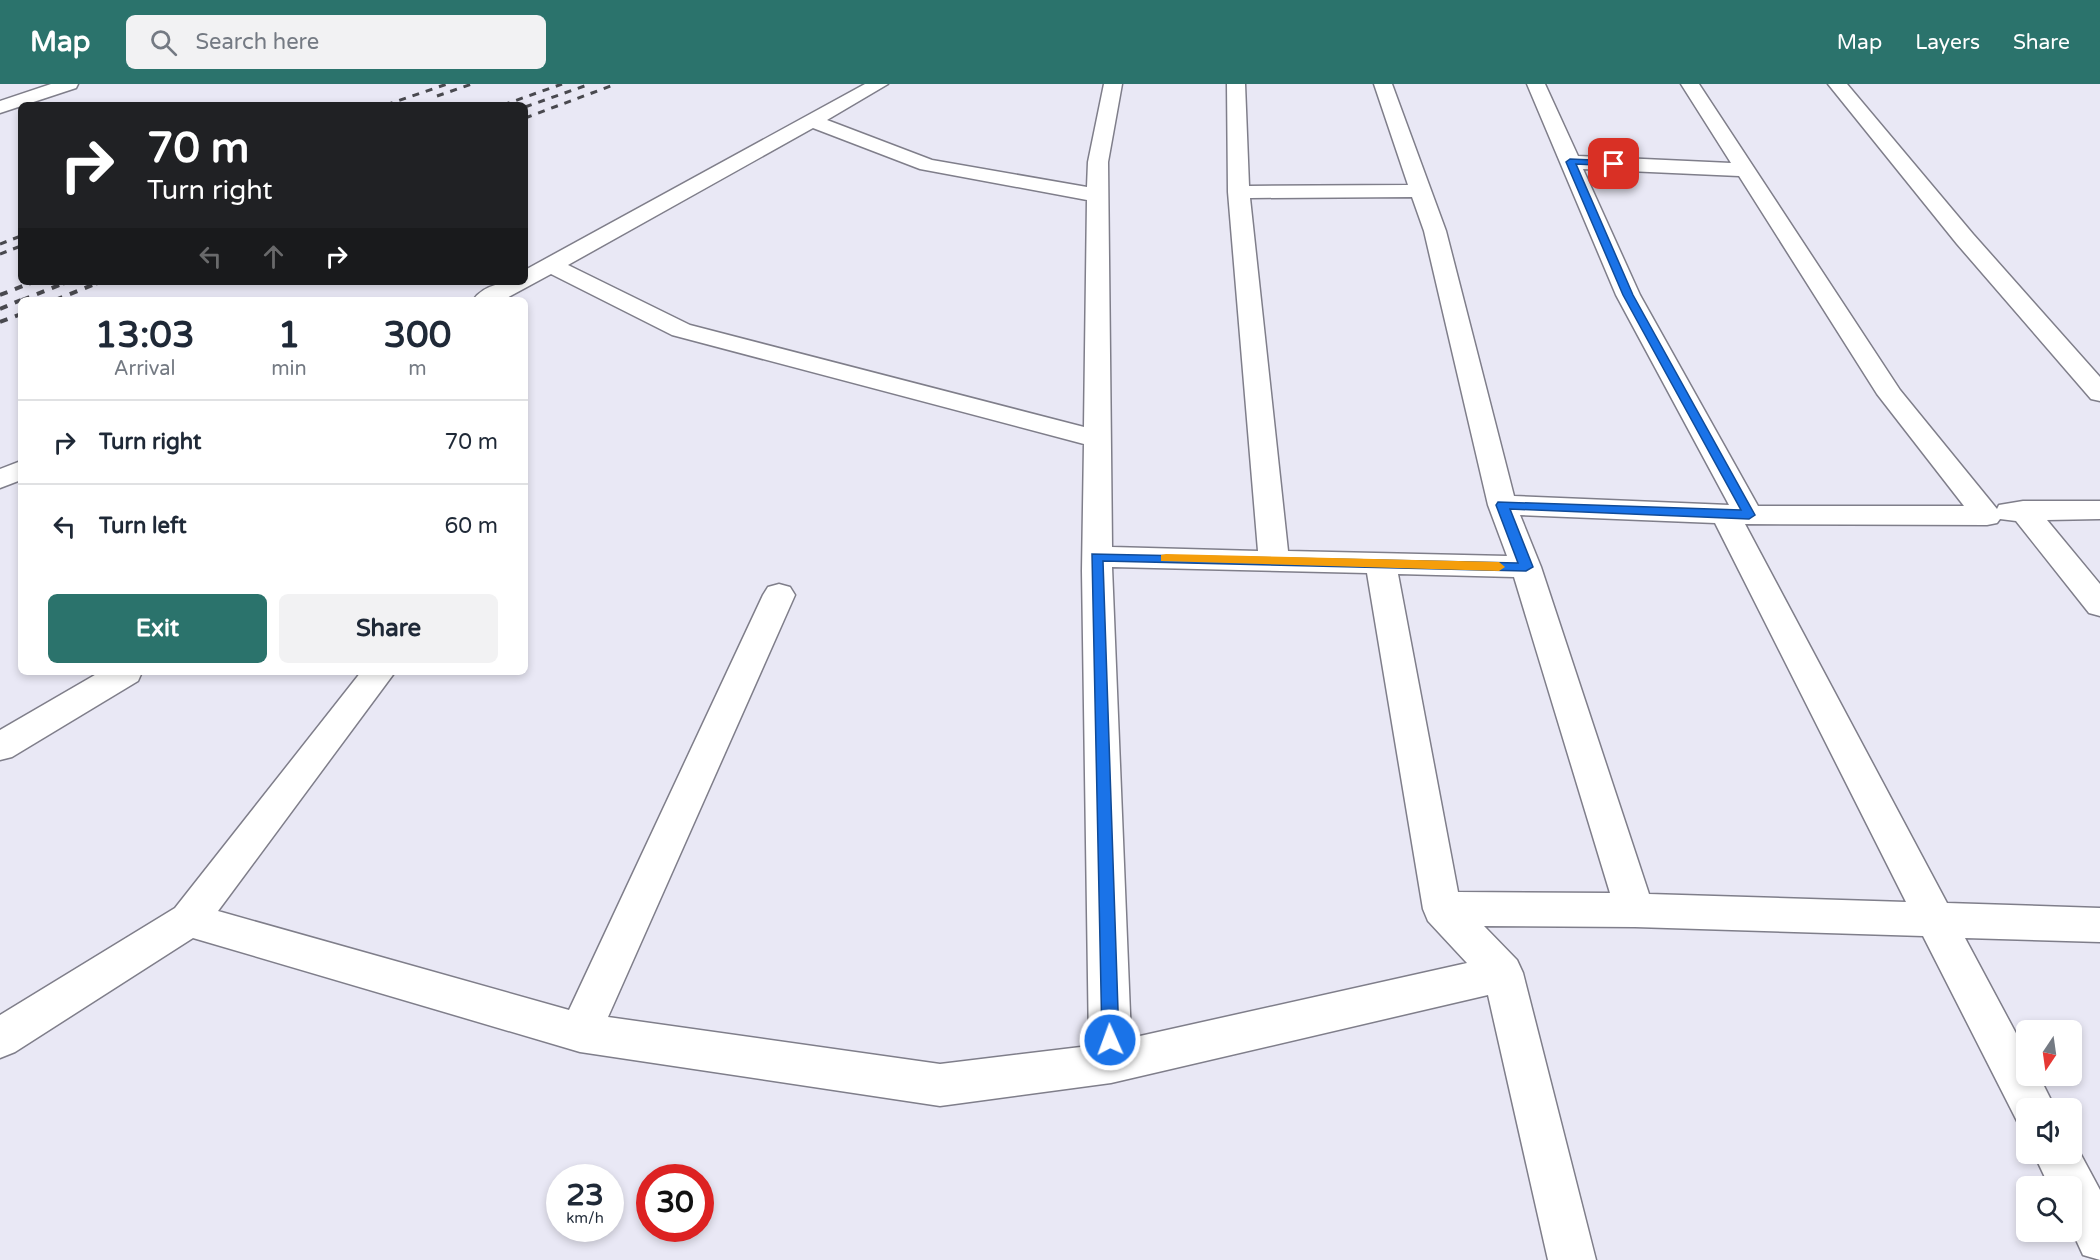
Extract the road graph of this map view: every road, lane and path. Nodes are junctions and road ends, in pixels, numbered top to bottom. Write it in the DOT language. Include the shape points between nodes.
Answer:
graph roads {
  1 [pos="69,84"];
  2 [pos="879,84"];
  3 [pos="1113,84"];
  4 [pos="1236,84"];
  5 [pos="1383,84"];
  6 [pos="1536,84"];
  7 [pos="1690,84"];
  8 [pos="1837,84"];
  9 [pos="0,107"];
  10 [pos="811,121"];
  11 [pos="1570,162"];
  12 [pos="1744,170"];
  13 [pos="1421,191"];
  14 [pos="1239,192"];
  15 [pos="1098,195"];
  16 [pos="550,265"];
  17 [pos="528,277"];
  18 [pos="513,285"];
  19 [pos="491,297"];
  20 [pos="2100,393"];
  21 [pos="1097,439"];
  22 [pos="18,471"];
  23 [pos="0,478"];
  24 [pos="1502,505"];
  25 [pos="2023,510"];
  26 [pos="2100,510"];
  27 [pos="1736,514"];
  28 [pos="1987,516"];
  29 [pos="1097,557"];
  30 [pos="1274,561"];
  31 [pos="1381,564"];
  32 [pos="1526,567"];
  33 [pos="779,595"];
  34 [pos="2100,605"];
  35 [pos="121,675"];
  36 [pos="377,675"];
  37 [pos="0,747"];
  38 [pos="1442,909"];
  39 [pos="1635,910"];
  40 [pos="189,920"];
  41 [pos="1935,920"];
  42 [pos="2100,925"];
  43 [pos="1503,973"];
  44 [pos="580,1033"];
  45 [pos="0,1038"];
  46 [pos="1111,1063"];
  47 [pos="2028,1098"];
  48 [pos="2061,1164"];
  49 [pos="2100,1238"];
  50 [pos="1572,1260"];
  1 -- 9 [label="street"];
  2 -- 10 [label="street"];
  3 -- 15 [label="street" via="1098,162"];
  4 -- 14 [label="street"];
  5 -- 13 [label="street"];
  6 -- 11 [label="street"];
  7 -- 12 [label="street"];
  8 -- 20 [label="street"];
  10 -- 15 [label="street" via="927,165"];
  10 -- 16 [label="street"];
  11 -- 12 [label="street"];
  11 -- 27 [label="street" via="1628,295"];
  12 -- 28 [label="street" via="1890,394"];
  13 -- 14 [label="street"];
  13 -- 24 [label="street" via="1435,231"];
  14 -- 30 [label="street"];
  15 -- 21 [label="street"];
  16 -- 17 [label="street"];
  16 -- 21 [label="street" via="681,330"];
  18 -- 19 [label="street"];
  21 -- 29 [label="street"];
  22 -- 23 [label="street"];
  24 -- 27 [label="street"];
  24 -- 32 [label="street"];
  25 -- 26 [label="street"];
  25 -- 28 [label="street"];
  25 -- 34 [label="street"];
  27 -- 28 [label="street"];
  27 -- 41 [label="street"];
  29 -- 30 [label="street"];
  29 -- 46 [label="street"];
  30 -- 31 [label="street"];
  31 -- 32 [label="street"];
  31 -- 38 [label="street"];
  32 -- 39 [label="street"];
  33 -- 44 [label="street"];
  35 -- 37 [label="street"];
  36 -- 40 [label="street"];
  38 -- 39 [label="street"];
  38 -- 43 [label="street"];
  39 -- 41 [label="street"];
  40 -- 44 [label="street"];
  40 -- 45 [label="street"];
  41 -- 42 [label="street"];
  41 -- 47 [label="street"];
  43 -- 46 [label="street"];
  43 -- 50 [label="street"];
  44 -- 46 [label="street" via="940,1085"];
  48 -- 49 [label="street"];
}
